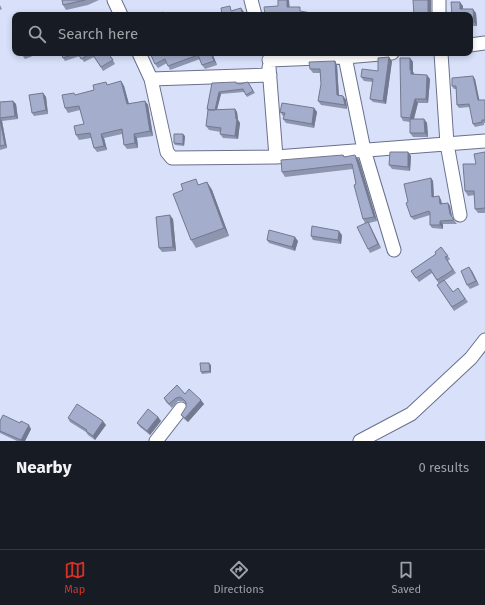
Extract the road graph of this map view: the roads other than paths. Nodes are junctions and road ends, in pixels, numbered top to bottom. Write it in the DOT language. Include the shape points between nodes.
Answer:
graph roads {
  1 [pos="114,0"];
  2 [pos="251,0"];
  3 [pos="439,0"];
  4 [pos="120,12"];
  5 [pos="255,12"];
  6 [pos="439,12"];
  7 [pos="485,43"];
  8 [pos="473,45"];
  9 [pos="140,56"];
  10 [pos="268,56"];
  11 [pos="356,56"];
  12 [pos="441,56"];
  13 [pos="344,57"];
  14 [pos="270,75"];
  15 [pos="151,79"];
  16 [pos="485,141"];
  17 [pos="447,144"];
  18 [pos="364,150"];
  19 [pos="276,157"];
  20 [pos="460,215"];
  21 [pos="394,250"];
  22 [pos="485,340"];
  23 [pos="181,409"];
  24 [pos="156,441"];
  25 [pos="360,441"];
  1 -- 4 [label="street"];
  2 -- 5 [label="street"];
  3 -- 6 [label="street"];
  7 -- 8 [label="street"];
  9 -- 15 [label="street"];
  10 -- 13 [label="street"];
  10 -- 14 [label="street"];
  11 -- 13 [label="street"];
  12 -- 17 [label="street"];
  13 -- 18 [label="street"];
  14 -- 15 [label="street"];
  14 -- 19 [label="street"];
  15 -- 19 [label="street" via="167,152 172,158"];
  16 -- 17 [label="street"];
  17 -- 18 [label="street"];
  17 -- 20 [label="street"];
  18 -- 19 [label="street"];
  18 -- 21 [label="street"];
  22 -- 25 [label="street" via="471,358 411,414"];
  23 -- 24 [label="street"];
}
